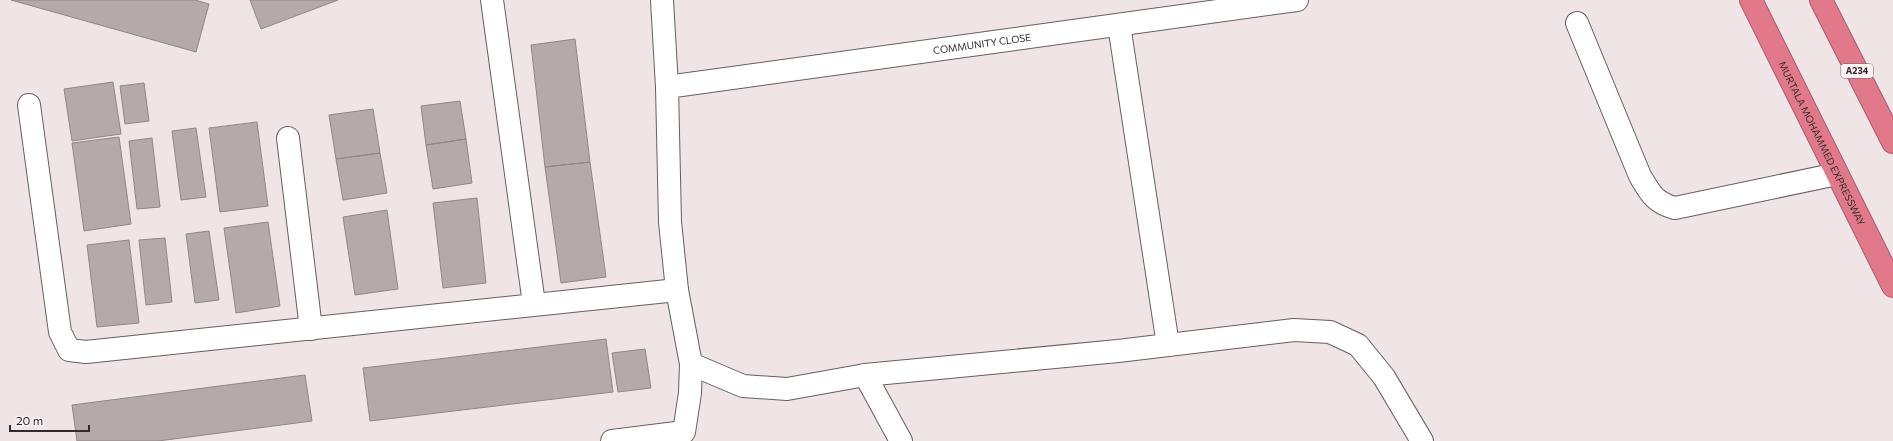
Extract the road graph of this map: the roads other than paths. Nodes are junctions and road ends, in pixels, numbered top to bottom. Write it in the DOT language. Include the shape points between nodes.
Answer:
graph roads {
  1 [pos="492,0"];
  2 [pos="662,0"];
  3 [pos="1297,0"];
  4 [pos="1751,0"];
  5 [pos="1821,0"];
  6 [pos="1577,23"];
  7 [pos="1119,26"];
  8 [pos="667,87"];
  9 [pos="29,105"];
  10 [pos="288,138"];
  11 [pos="1893,142"];
  12 [pos="1837,174"];
  13 [pos="1855,211"];
  14 [pos="1893,266"];
  15 [pos="1893,286"];
  16 [pos="677,290"];
  17 [pos="534,304"];
  18 [pos="311,329"];
  19 [pos="1168,345"];
  20 [pos="691,364"];
  21 [pos="865,375"];
  22 [pos="612,441"];
  23 [pos="901,441"];
  24 [pos="1422,441"];
  1 -- 17 [label="street"];
  2 -- 8 [label="street"];
  3 -- 7 [label="street, COMMUNITY CLOSE"];
  4 -- 12 [label="highway, MURTALA MOHAMMED EXPRESSWAY"];
  5 -- 11 [label="highway, A234"];
  6 -- 12 [label="street" via="1640,176 1652,195 1663,205 1675,208"];
  7 -- 8 [label="street, COMMUNITY CLOSE"];
  7 -- 19 [label="street"];
  8 -- 16 [label="street" via="670,222"];
  9 -- 18 [label="street" via="60,332 68,350 86,352"];
  10 -- 18 [label="street"];
  12 -- 13 [label="highway, MURTALA MOHAMMED EXPRESSWAY"];
  13 -- 14 [label="highway"];
  13 -- 15 [label="highway, MURTALA MOHAMMED EXPRESSWAY"];
  16 -- 17 [label="street"];
  16 -- 20 [label="street"];
  17 -- 18 [label="street"];
  19 -- 21 [label="street"];
  19 -- 24 [label="street" via="1294,330 1330,332 1358,345 1384,377"];
  20 -- 21 [label="street" via="743,386 787,389"];
  20 -- 22 [label="street" via="684,432"];
  21 -- 23 [label="street"];
}
